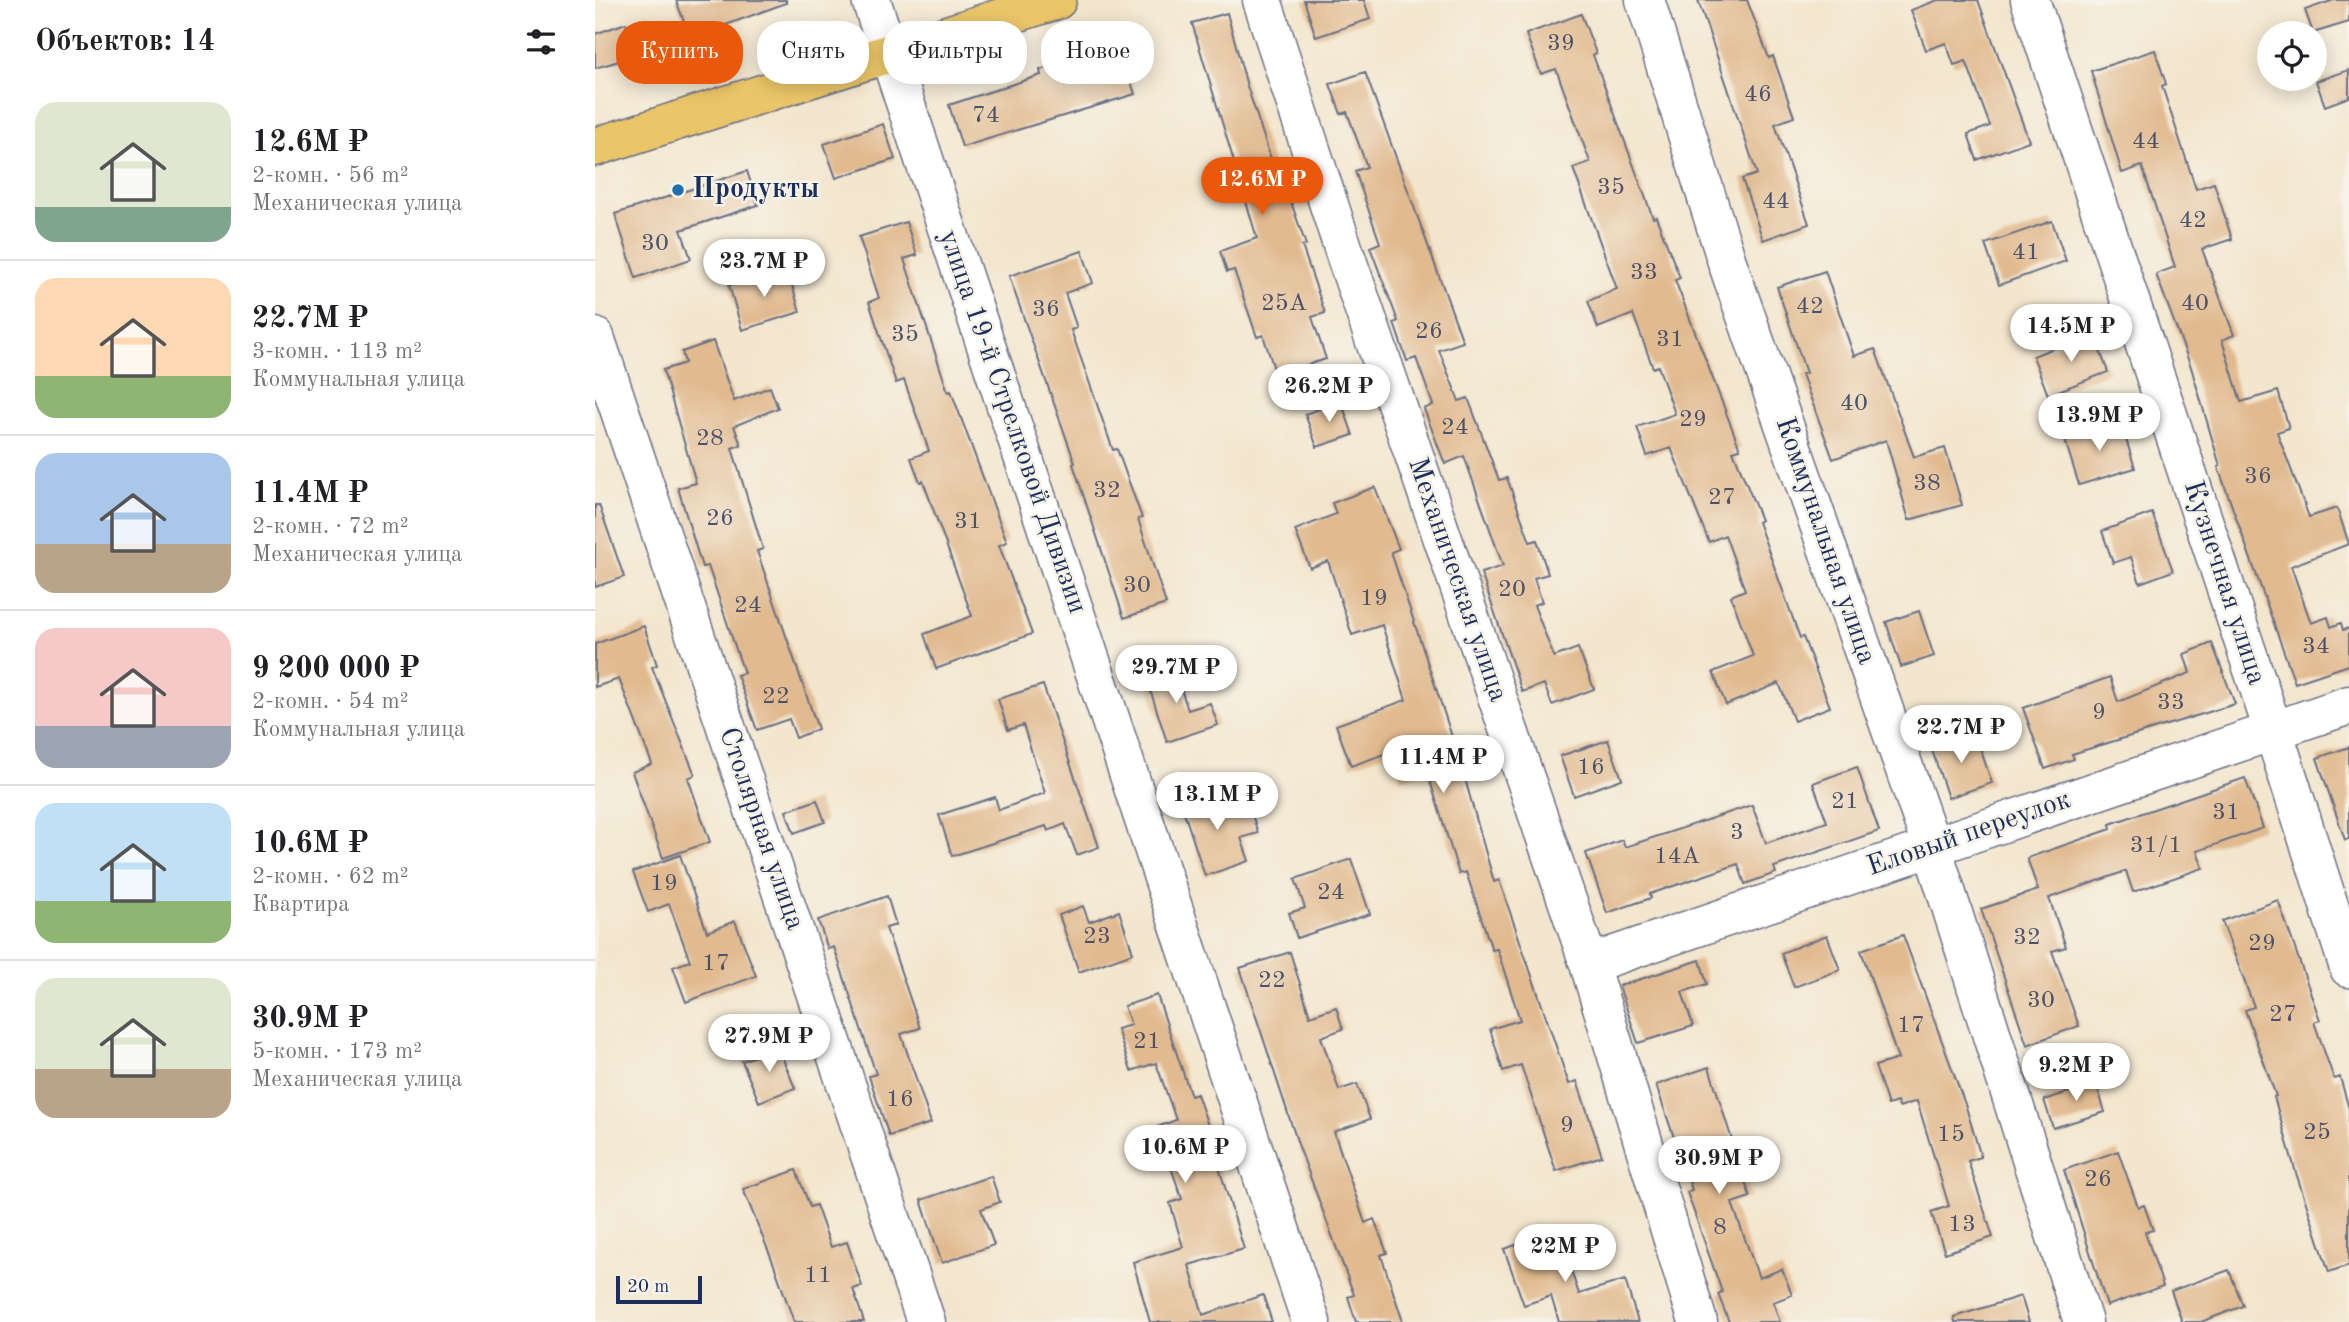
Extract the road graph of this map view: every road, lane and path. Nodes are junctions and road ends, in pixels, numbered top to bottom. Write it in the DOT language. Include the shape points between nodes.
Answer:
graph roads {
  1 [pos="871,0"];
  2 [pos="1057,0"];
  3 [pos="1262,0"];
  4 [pos="1646,0"];
  5 [pos="2030,0"];
  6 [pos="991,21"];
  7 [pos="883,40"];
  8 [pos="883,55"];
  9 [pos="897,84"];
  10 [pos="595,147"];
  11 [pos="595,337"];
  12 [pos="2349,705"];
  13 [pos="2273,730"];
  14 [pos="1932,847"];
  15 [pos="1589,964"];
  16 [pos="2349,968"];
  17 [pos="926,1322"];
  18 [pos="1311,1322"];
  19 [pos="1698,1322"];
  20 [pos="2083,1322"];
  1 -- 7 [label="street, улица 19-й Стрелковой Дивизии"];
  2 -- 6 [label="main road"];
  3 -- 15 [label="street, Механическая улица"];
  4 -- 14 [label="street, Коммунальная улица" via="1727,262"];
  5 -- 13 [label="street, Кузнечная улица"];
  8 -- 10 [label="main road"];
  9 -- 18 [label="street, улица 19-й Стрелковой Дивизии"];
  11 -- 17 [label="street, Столярная улица"];
  12 -- 13 [label="street, Еловый переулок"];
  13 -- 14 [label="street, Еловый переулок"];
  13 -- 16 [label="street, Кузнечная улица"];
  14 -- 15 [label="street, Еловый переулок"];
  14 -- 20 [label="street, Коммунальная улица"];
  15 -- 19 [label="street, Механическая улица"];
}
